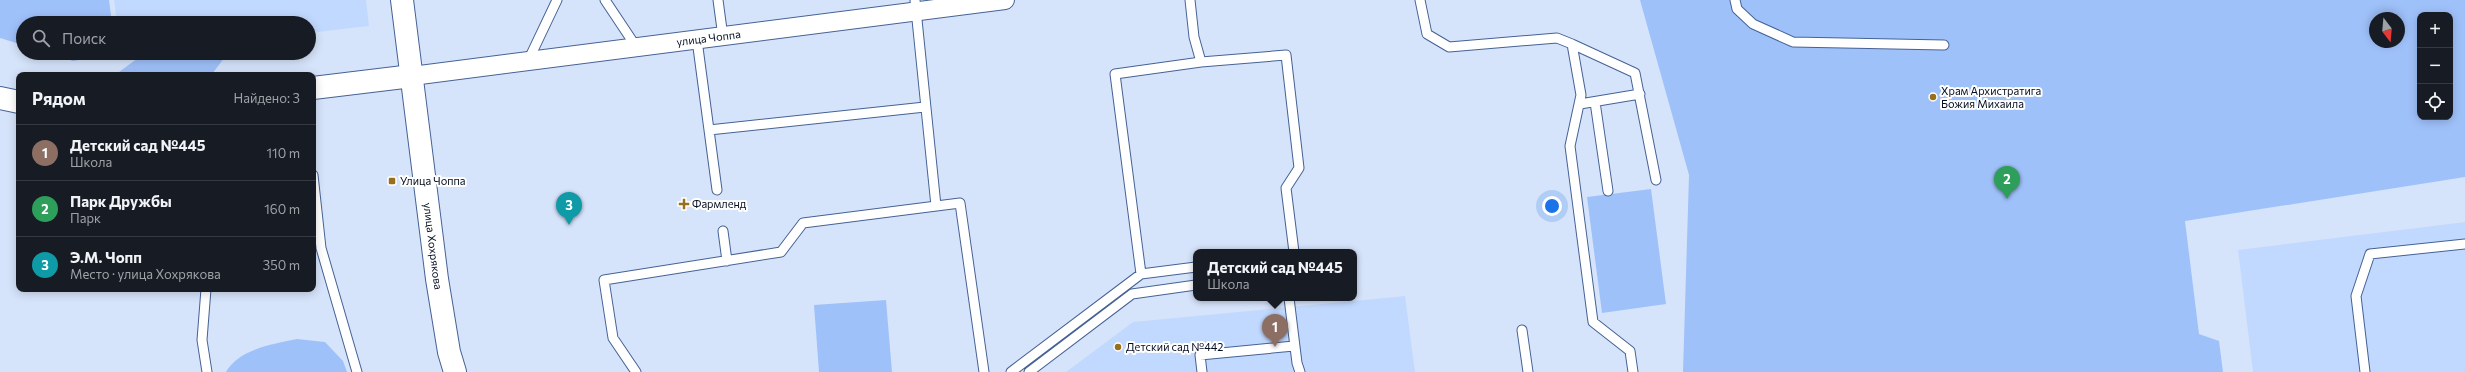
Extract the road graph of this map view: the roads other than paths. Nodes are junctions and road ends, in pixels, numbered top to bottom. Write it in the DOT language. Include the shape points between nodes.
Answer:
graph roads {
  1 [pos="402,0"];
  2 [pos="556,0"];
  3 [pos="605,0"];
  4 [pos="718,0"];
  5 [pos="1005,0"];
  6 [pos="1190,0"];
  7 [pos="1420,0"];
  8 [pos="1735,0"];
  9 [pos="915,6"];
  10 [pos="722,37"];
  11 [pos="697,40"];
  12 [pos="1572,44"];
  13 [pos="1944,45"];
  14 [pos="637,48"];
  15 [pos="528,61"];
  16 [pos="1201,62"];
  17 [pos="412,76"];
  18 [pos="316,88"];
  19 [pos="1640,94"];
  20 [pos="0,98"];
  21 [pos="16,101"];
  22 [pos="1595,102"];
  23 [pos="1580,104"];
  24 [pos="925,107"];
  25 [pos="709,130"];
  26 [pos="1656,180"];
  27 [pos="718,190"];
  28 [pos="1608,191"];
  29 [pos="316,199"];
  30 [pos="936,206"];
  31 [pos="723,231"];
  32 [pos="2465,244"];
  33 [pos="1294,249"];
  34 [pos="727,261"];
  35 [pos="1193,266"];
  36 [pos="1141,274"];
  37 [pos="1193,285"];
  38 [pos="206,292"];
  39 [pos="1289,301"];
  40 [pos="1522,330"];
  41 [pos="1294,346"];
  42 [pos="207,372"];
  43 [pos="357,372"];
  44 [pos="455,372"];
  45 [pos="636,372"];
  46 [pos="984,372"];
  47 [pos="1011,372"];
  48 [pos="1028,372"];
  49 [pos="1202,372"];
  50 [pos="1300,372"];
  51 [pos="1528,372"];
  52 [pos="1633,372"];
  53 [pos="2365,372"];
  1 -- 17 [label="main road, улица Хохрякова"];
  2 -- 15 [label="lane"];
  3 -- 14 [label="lane"];
  4 -- 10 [label="lane"];
  5 -- 9 [label="street, улица Чоппа"];
  6 -- 16 [label="lane" via="1194,37"];
  7 -- 12 [label="lane" via="1427,34 1449,47 1557,38"];
  8 -- 13 [label="lane" via="1737,9 1753,24 1793,42"];
  9 -- 10 [label="street, улица Чоппа"];
  9 -- 24 [label="lane"];
  10 -- 11 [label="street, улица Чоппа"];
  11 -- 14 [label="street, улица Чоппа"];
  11 -- 25 [label="lane"];
  12 -- 19 [label="lane" via="1636,73"];
  12 -- 23 [label="lane" via="1581,95"];
  14 -- 15 [label="street, улица Чоппа"];
  15 -- 17 [label="street, улица Чоппа"];
  16 -- 33 [label="lane" via="1286,55 1300,168 1286,188"];
  16 -- 36 [label="lane" via="1115,74"];
  17 -- 18 [label="main road"];
  17 -- 44 [label="main road, улица Хохрякова" via="437,279 449,352"];
  19 -- 22 [label="lane"];
  19 -- 26 [label="lane"];
  20 -- 21 [label="main road"];
  22 -- 23 [label="lane"];
  22 -- 28 [label="lane"];
  23 -- 52 [label="lane" via="1570,146 1593,322 1630,352"];
  24 -- 25 [label="lane"];
  24 -- 30 [label="lane"];
  25 -- 27 [label="lane"];
  29 -- 43 [label="lane" via="322,248"];
  30 -- 34 [label="lane" via="803,223 781,252"];
  30 -- 46 [label="lane" via="960,202"];
  31 -- 34 [label="lane"];
  32 -- 53 [label="lane" via="2370,254 2356,296"];
  34 -- 45 [label="lane" via="604,280 613,338"];
  35 -- 36 [label="lane"];
  36 -- 47 [label="lane"];
  37 -- 48 [label="lane" via="1132,294"];
  38 -- 42 [label="lane" via="202,340"];
  39 -- 41 [label="lane"];
  40 -- 51 [label="lane"];
  41 -- 49 [label="lane" via="1200,355"];
  41 -- 50 [label="lane"];
}
